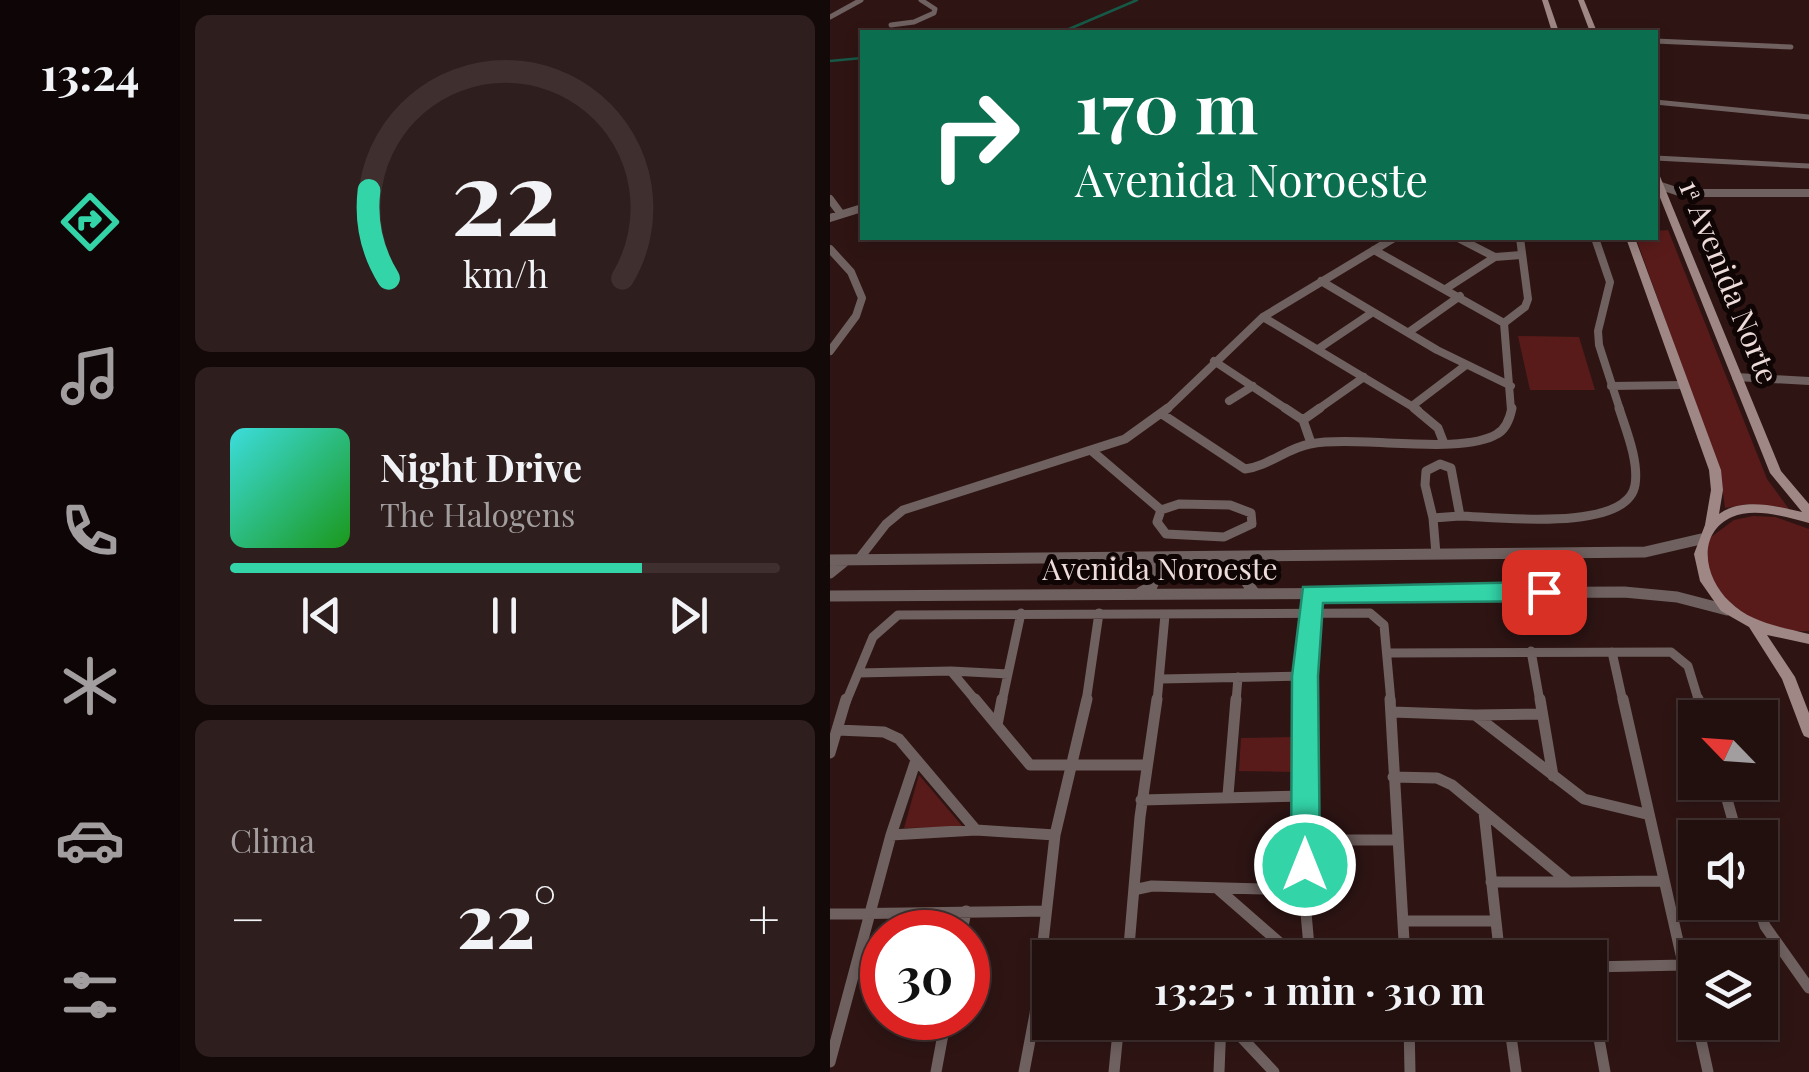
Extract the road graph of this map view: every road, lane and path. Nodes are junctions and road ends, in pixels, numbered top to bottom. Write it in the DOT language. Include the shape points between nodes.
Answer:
graph roads {
  1 [pos="861,0"];
  2 [pos="922,0"];
  3 [pos="1545,0"];
  4 [pos="1581,0"];
  5 [pos="830,16"];
  6 [pos="891,25"];
  7 [pos="1555,30"];
  8 [pos="1593,30"];
  9 [pos="1658,41"];
  10 [pos="1792,47"];
  11 [pos="1658,102"];
  12 [pos="1809,116"];
  13 [pos="1658,158"];
  14 [pos="1809,166"];
  15 [pos="1658,180"];
  16 [pos="1682,193"];
  17 [pos="1809,193"];
  18 [pos="830,198"];
  19 [pos="1666,202"];
  20 [pos="860,209"];
  21 [pos="841,214"];
  22 [pos="830,218"];
  23 [pos="1391,240"];
  24 [pos="1462,240"];
  25 [pos="1520,240"];
  26 [pos="1596,240"];
  27 [pos="1631,240"];
  28 [pos="830,249"];
  29 [pos="1374,250"];
  30 [pos="1521,256"];
  31 [pos="1495,257"];
  32 [pos="1321,282"];
  33 [pos="1446,288"];
  34 [pos="1460,296"];
  35 [pos="1373,312"];
  36 [pos="1264,317"];
  37 [pos="1504,323"];
  38 [pos="1409,332"];
  39 [pos="1318,348"];
  40 [pos="830,351"];
  41 [pos="1214,361"];
  42 [pos="1466,365"];
  43 [pos="1736,377"];
  44 [pos="1364,378"];
  45 [pos="1809,380"];
  46 [pos="1683,385"];
  47 [pos="1253,386"];
  48 [pos="1510,386"];
  49 [pos="1611,386"];
  50 [pos="1229,402"];
  51 [pos="1412,406"];
  52 [pos="1162,414"];
  53 [pos="1303,420"];
  54 [pos="1442,441"];
  55 [pos="1311,444"];
  56 [pos="1425,444"];
  57 [pos="1092,451"];
  58 [pos="1430,467"];
  59 [pos="1161,510"];
  60 [pos="1809,515"];
  61 [pos="1460,516"];
  62 [pos="1433,518"];
  63 [pos="1711,525"];
  64 [pos="1701,539"];
  65 [pos="1436,554"];
  66 [pos="1260,556"];
  67 [pos="1148,557"];
  68 [pos="830,560"];
  69 [pos="852,560"];
  70 [pos="830,572"];
  71 [pos="1137,593"];
  72 [pos="1255,594"];
  73 [pos="1312,594"];
  74 [pos="831,595"];
  75 [pos="1728,610"];
  76 [pos="1312,612"];
  77 [pos="1021,613"];
  78 [pos="1099,613"];
  79 [pos="1165,614"];
  80 [pos="1753,626"];
  81 [pos="1809,639"];
  82 [pos="1531,651"];
  83 [pos="1612,652"];
  84 [pos="1388,653"];
  85 [pos="951,671"];
  86 [pos="858,673"];
  87 [pos="1008,674"];
  88 [pos="1305,676"];
  89 [pos="1238,677"];
  90 [pos="1161,679"];
  91 [pos="1699,700"];
  92 [pos="1393,712"];
  93 [pos="1541,714"];
  94 [pos="1475,715"];
  95 [pos="996,726"];
  96 [pos="838,730"];
  97 [pos="1809,732"];
  98 [pos="830,753"];
  99 [pos="916,760"];
  100 [pos="1073,764"];
  101 [pos="1147,764"];
  102 [pos="1552,776"];
  103 [pos="1393,777"];
  104 [pos="1228,795"];
  105 [pos="1305,796"];
  106 [pos="1141,800"];
  107 [pos="1484,812"];
  108 [pos="1646,814"];
  109 [pos="976,830"];
  110 [pos="1055,834"];
  111 [pos="891,835"];
  112 [pos="1306,840"];
  113 [pos="1398,840"];
  114 [pos="1664,881"];
  115 [pos="1491,882"];
  116 [pos="1569,882"];
  117 [pos="1138,889"];
  118 [pos="1218,889"];
  119 [pos="1304,890"];
  120 [pos="871,910"];
  121 [pos="990,911"];
  122 [pos="1045,911"];
  123 [pos="830,914"];
  124 [pos="860,914"];
  125 [pos="1764,920"];
  126 [pos="1493,921"];
  127 [pos="1404,922"];
  128 [pos="1042,940"];
  129 [pos="1131,940"];
  130 [pos="1276,940"];
  131 [pos="1308,940"];
  132 [pos="1405,940"];
  133 [pos="1497,940"];
  134 [pos="1678,943"];
  135 [pos="860,951"];
  136 [pos="1678,965"];
  137 [pos="1607,967"];
  138 [pos="1809,988"];
  139 [pos="1032,1030"];
  140 [pos="942,1040"];
  141 [pos="1117,1040"];
  142 [pos="1222,1040"];
  143 [pos="1242,1040"];
  144 [pos="1409,1040"];
  145 [pos="1512,1040"];
  146 [pos="1599,1040"];
  147 [pos="1701,1040"];
  148 [pos="830,1062"];
  149 [pos="936,1072"];
  150 [pos="1024,1072"];
  151 [pos="1114,1072"];
  152 [pos="1219,1072"];
  153 [pos="1274,1072"];
  154 [pos="1410,1072"];
  155 [pos="1516,1072"];
  156 [pos="1605,1072"];
  157 [pos="1708,1072"];
  1 -- 5 [label="street"];
  2 -- 6 [label="street" via="934,13"];
  3 -- 7 [label="main road"];
  4 -- 8 [label="main road"];
  9 -- 10 [label="street"];
  11 -- 12 [label="street"];
  13 -- 14 [label="street"];
  15 -- 16 [label="street"];
  15 -- 19 [label="main road, 1ᵃ Avenida Norte"];
  16 -- 17 [label="street"];
  16 -- 19 [label="street"];
  18 -- 21 [label="street"];
  19 -- 43 [label="main road, 1ᵃ Avenida Norte" via="1667,224"];
  20 -- 21 [label="street"];
  21 -- 22 [label="street"];
  23 -- 29 [label="street"];
  24 -- 31 [label="street"];
  25 -- 30 [label="street"];
  26 -- 49 [label="street" via="1610,282 1598,331"];
  27 -- 46 [label="main road"];
  28 -- 40 [label="street" via="862,298"];
  29 -- 32 [label="street"];
  29 -- 33 [label="street"];
  30 -- 31 [label="street"];
  30 -- 37 [label="street" via="1528,298"];
  31 -- 33 [label="street"];
  32 -- 35 [label="street"];
  32 -- 36 [label="street"];
  33 -- 34 [label="street"];
  34 -- 37 [label="street"];
  34 -- 38 [label="street"];
  35 -- 38 [label="street"];
  35 -- 39 [label="street"];
  36 -- 39 [label="street"];
  36 -- 41 [label="street"];
  37 -- 48 [label="street"];
  38 -- 42 [label="street"];
  39 -- 44 [label="street"];
  41 -- 47 [label="street"];
  41 -- 52 [label="street"];
  42 -- 48 [label="street"];
  42 -- 51 [label="street"];
  43 -- 45 [label="street"];
  43 -- 60 [label="main road, 1ᵃ Avenida Norte" via="1776,473"];
  44 -- 51 [label="street"];
  44 -- 53 [label="street"];
  46 -- 49 [label="street"];
  46 -- 63 [label="main road" via="1714,470"];
  47 -- 50 [label="street"];
  47 -- 53 [label="street"];
  48 -- 54 [label="street" via="1506,428 1474,440"];
  49 -- 61 [label="street" via="1633,462 1636,483 1628,503 1602,516"];
  51 -- 54 [label="street" via="1432,420"];
  52 -- 55 [label="street" via="1245,469"];
  52 -- 57 [label="street"];
  53 -- 55 [label="street"];
  54 -- 56 [label="street"];
  55 -- 56 [label="street"];
  56 -- 58 [label="street"];
  57 -- 59 [label="street"];
  57 -- 69 [label="street" via="904,510"];
  58 -- 61 [label="street" via="1451,468"];
  58 -- 62 [label="street" via="1425,485"];
  59 -- 59 [label="street" via="1159,528 1170,536 1240,535 1253,520 1230,505"];
  60 -- 63 [label="main road" via="1746,510"];
  61 -- 62 [label="street"];
  62 -- 65 [label="street"];
  63 -- 64 [label="main road"];
  64 -- 65 [label="street, Avenida Noroeste" via="1646,552"];
  64 -- 75 [label="main road" via="1700,574"];
  65 -- 66 [label="street, Avenida Noroeste"];
  66 -- 67 [label="street, Avenida Noroeste"];
  66 -- 72 [label="street" via="1243,577"];
  67 -- 69 [label="street, Avenida Noroeste"];
  67 -- 71 [label="street" via="1158,573 1152,586"];
  68 -- 69 [label="street, Avenida Noroeste"];
  69 -- 70 [label="street"];
  71 -- 72 [label="street, Avenida Noroeste"];
  71 -- 74 [label="street, Avenida Noroeste"];
  72 -- 73 [label="street, Avenida Noroeste"];
  73 -- 75 [label="street, Avenida Noroeste" via="1650,593"];
  73 -- 76 [label="street"];
  75 -- 80 [label="main road"];
  76 -- 79 [label="street"];
  76 -- 84 [label="street" via="1370,613 1384,624"];
  76 -- 88 [label="street"];
  77 -- 78 [label="street"];
  77 -- 86 [label="street" via="890,618 868,642"];
  77 -- 87 [label="street"];
  78 -- 79 [label="street"];
  78 -- 100 [label="street"];
  79 -- 90 [label="street"];
  80 -- 81 [label="main road"];
  80 -- 97 [label="main road" via="1788,678"];
  82 -- 83 [label="street"];
  82 -- 84 [label="street"];
  82 -- 93 [label="street"];
  83 -- 91 [label="street" via="1675,654 1692,672"];
  83 -- 108 [label="street"];
  84 -- 92 [label="street"];
  85 -- 86 [label="street"];
  85 -- 87 [label="street"];
  85 -- 95 [label="street"];
  86 -- 96 [label="street"];
  87 -- 95 [label="street"];
  88 -- 89 [label="street"];
  88 -- 105 [label="street"];
  89 -- 90 [label="street"];
  89 -- 104 [label="street"];
  90 -- 101 [label="street"];
  92 -- 94 [label="street"];
  92 -- 103 [label="street"];
  93 -- 94 [label="street"];
  93 -- 102 [label="street"];
  94 -- 102 [label="street"];
  95 -- 100 [label="street" via="1030,765"];
  96 -- 98 [label="street"];
  96 -- 99 [label="street" via="884,732"];
  99 -- 109 [label="street"];
  99 -- 111 [label="street"];
  100 -- 101 [label="street"];
  100 -- 110 [label="street"];
  101 -- 106 [label="street"];
  102 -- 108 [label="street" via="1592,803"];
  103 -- 107 [label="street" via="1444,780"];
  103 -- 113 [label="street"];
  104 -- 105 [label="street"];
  104 -- 106 [label="street"];
  105 -- 112 [label="street"];
  106 -- 117 [label="street"];
  107 -- 115 [label="street"];
  107 -- 116 [label="street"];
  108 -- 114 [label="street"];
  109 -- 110 [label="street"];
  109 -- 111 [label="street"];
  110 -- 122 [label="street"];
  111 -- 120 [label="street"];
  112 -- 113 [label="street"];
  112 -- 119 [label="street"];
  113 -- 127 [label="street"];
  114 -- 116 [label="street"];
  114 -- 134 [label="street"];
  115 -- 116 [label="street"];
  115 -- 126 [label="street"];
  117 -- 118 [label="street"];
  117 -- 129 [label="street"];
  118 -- 119 [label="street"];
  118 -- 130 [label="street"];
  119 -- 131 [label="street"];
  121 -- 122 [label="street"];
  122 -- 128 [label="street"];
  123 -- 124 [label="street"];
  125 -- 138 [label="street"];
  126 -- 127 [label="street"];
  126 -- 133 [label="street"];
  127 -- 132 [label="street"];
  135 -- 148 [label="street"];
  136 -- 137 [label="street"];
  139 -- 150 [label="street"];
  140 -- 149 [label="street"];
  141 -- 151 [label="street"];
  142 -- 152 [label="street"];
  143 -- 153 [label="street"];
  144 -- 154 [label="street"];
  145 -- 155 [label="street"];
  146 -- 156 [label="street"];
  147 -- 157 [label="street"];
}
